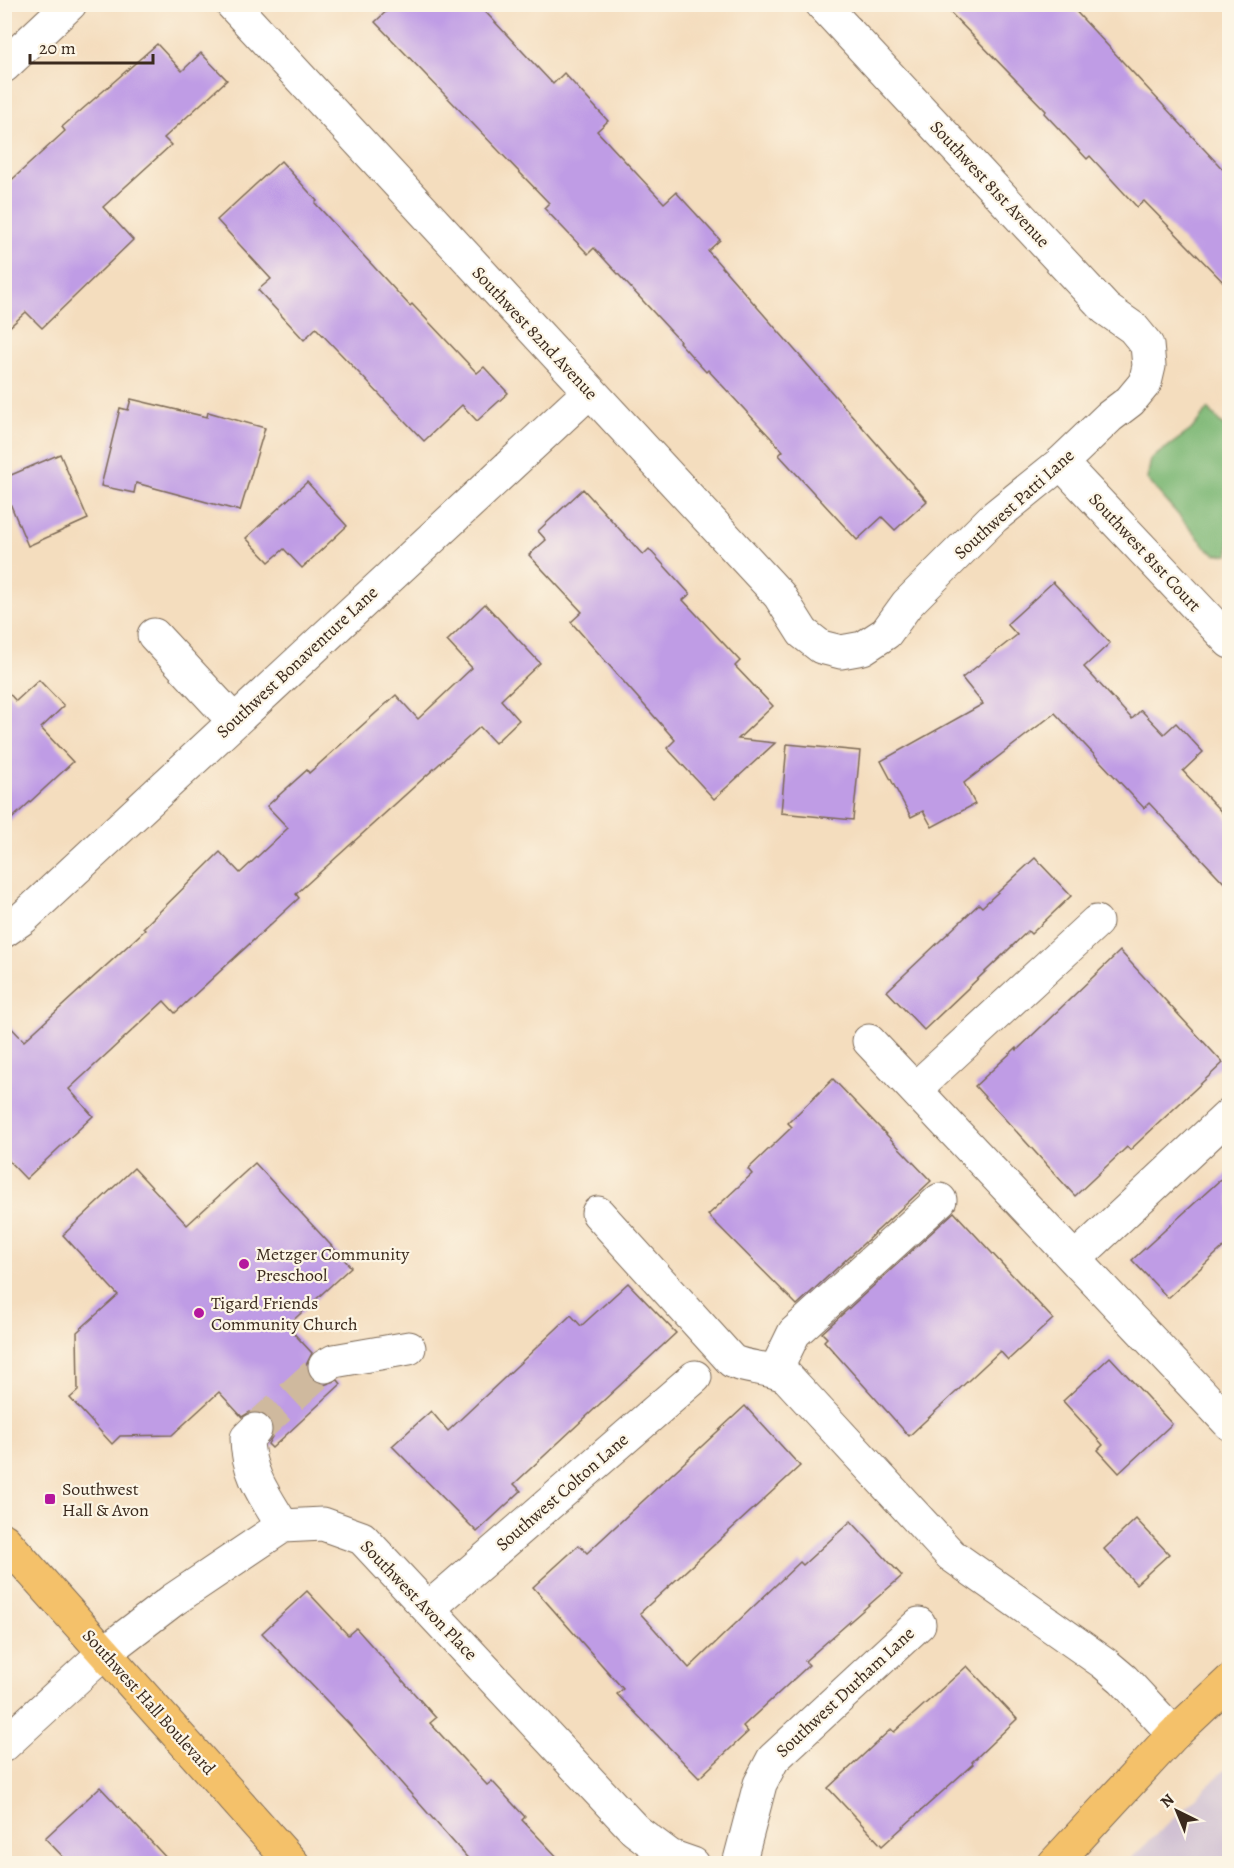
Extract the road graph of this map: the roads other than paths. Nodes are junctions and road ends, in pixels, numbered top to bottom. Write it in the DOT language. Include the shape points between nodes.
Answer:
graph roads {
  1 [pos="70,4"];
  2 [pos="232,4"];
  3 [pos="822,4"];
  4 [pos="4,66"];
  5 [pos="1149,366"];
  6 [pos="589,392"];
  7 [pos="1060,463"];
  8 [pos="154,635"];
  9 [pos="1229,640"];
  10 [pos="842,652"];
  11 [pos="234,721"];
  12 [pos="1096,922"];
  13 [pos="4,931"];
  14 [pos="869,1041"];
  15 [pos="915,1089"];
  16 [pos="1230,1114"];
  17 [pos="940,1200"];
  18 [pos="598,1213"];
  19 [pos="1075,1259"];
  20 [pos="410,1348"];
  21 [pos="325,1366"];
  22 [pos="776,1370"];
  23 [pos="695,1377"];
  24 [pos="1230,1424"];
  25 [pos="255,1430"];
  26 [pos="283,1526"];
  27 [pos="4,1540"];
  28 [pos="429,1608"];
  29 [pos="919,1624"];
  30 [pos="105,1652"];
  31 [pos="1230,1681"];
  32 [pos="1174,1734"];
  33 [pos="4,1745"];
  34 [pos="293,1863"];
  35 [pos="693,1863"];
  36 [pos="739,1863"];
  37 [pos="1054,1863"];
  1 -- 4 [label="street"];
  2 -- 6 [label="street, Southwest 82nd Avenue"];
  3 -- 5 [label="street, Southwest 81st Avenue" via="1106,309 1133,328 1147,345"];
  5 -- 7 [label="street, Southwest Patti Lane" via="1145,383 1130,401"];
  6 -- 10 [label="street, Southwest 82nd Avenue" via="779,595 803,633 821,647"];
  6 -- 11 [label="street, Southwest Bonaventure Lane"];
  7 -- 9 [label="street, Southwest 81st Court"];
  7 -- 10 [label="street, Southwest Patti Lane" via="993,518 907,604 886,633 863,648"];
  8 -- 11 [label="street"];
  11 -- 13 [label="street, Southwest Bonaventure Lane" via="23,918"];
  12 -- 15 [label="street"];
  14 -- 15 [label="street"];
  15 -- 19 [label="street"];
  16 -- 19 [label="street"];
  17 -- 22 [label="street" via="794,1333"];
  18 -- 22 [label="street" via="732,1361 745,1368"];
  19 -- 24 [label="street"];
  20 -- 21 [label="street" via="334,1361"];
  22 -- 32 [label="street" via="787,1377 951,1556 1104,1663"];
  23 -- 28 [label="street, Southwest Colton Lane"];
  25 -- 26 [label="street" via="247,1438 247,1458 256,1483"];
  26 -- 28 [label="street, Southwest Avon Place" via="323,1524 362,1538"];
  26 -- 30 [label="street" via="173,1600"];
  27 -- 30 [label="main road, Southwest Hall Boulevard"];
  28 -- 35 [label="street, Southwest Avon Place" via="635,1830 670,1856"];
  29 -- 36 [label="street, Southwest Durham Lane" via="773,1759 760,1784"];
  30 -- 33 [label="street"];
  30 -- 34 [label="main road, Southwest Hall Boulevard"];
  31 -- 32 [label="main road"];
  32 -- 37 [label="main road"];
}
